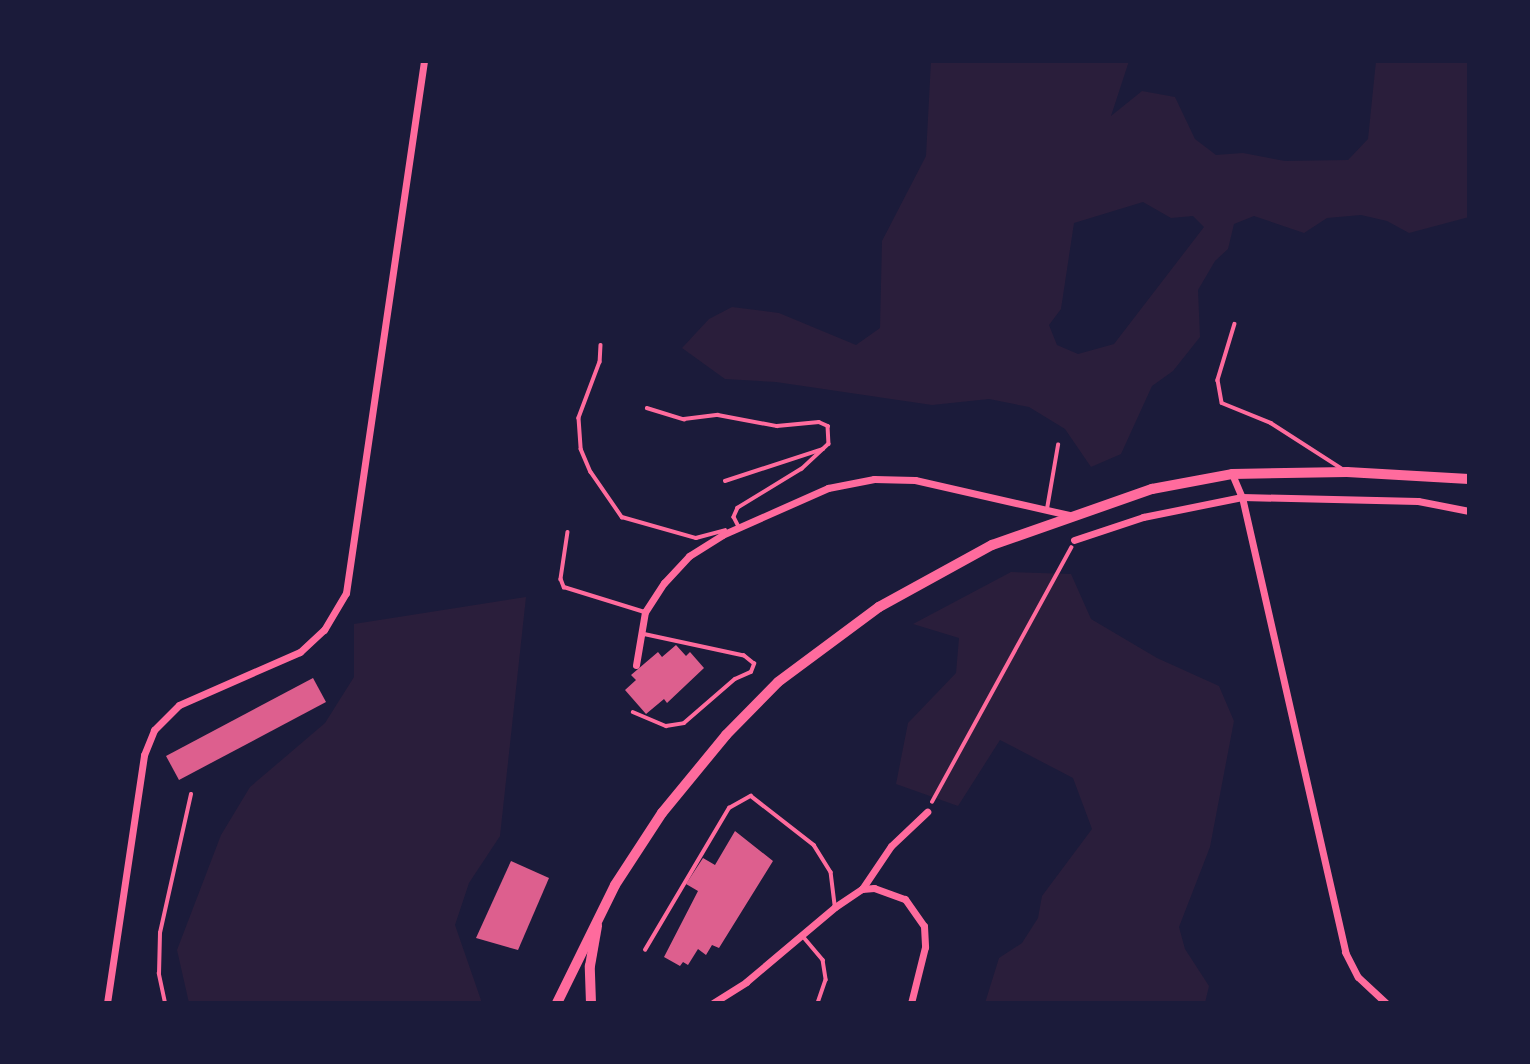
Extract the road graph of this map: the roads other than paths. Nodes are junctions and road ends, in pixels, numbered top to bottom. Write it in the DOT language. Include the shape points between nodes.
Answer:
graph roads {
  1 [pos="424,61"];
  2 [pos="1235,324"];
  3 [pos="601,345"];
  4 [pos="647,408"];
  5 [pos="1059,445"];
  6 [pos="825,448"];
  7 [pos="1347,472"];
  8 [pos="1232,474"];
  9 [pos="1469,479"];
  10 [pos="725,481"];
  11 [pos="1242,497"];
  12 [pos="1047,510"];
  13 [pos="1469,511"];
  14 [pos="1069,515"];
  15 [pos="740,527"];
  16 [pos="568,532"];
  17 [pos="1074,540"];
  18 [pos="645,612"];
  19 [pos="641,634"];
  20 [pos="636,665"];
  21 [pos="633,712"];
  22 [pos="191,794"];
  23 [pos="928,812"];
  24 [pos="862,889"];
  25 [pos="835,907"];
  26 [pos="603,908"];
  27 [pos="801,934"];
  28 [pos="645,950"];
  29 [pos="107,1003"];
  30 [pos="165,1003"];
  31 [pos="557,1003"];
  32 [pos="591,1003"];
  33 [pos="713,1003"];
  34 [pos="818,1003"];
  35 [pos="911,1003"];
  36 [pos="1386,1003"];
  1 -- 29 [label="street" via="346,593 324,630 300,652 179,705 154,730 144,755"];
  2 -- 7 [label="lane" via="1218,380 1222,403 1271,423"];
  3 -- 15 [label="lane" via="597,371 582,402 578,434 591,472 622,517 696,538"];
  4 -- 6 [label="lane" via="684,419 718,415 777,426 819,422 831,431"];
  5 -- 12 [label="lane"];
  6 -- 10 [label="lane"];
  6 -- 15 [label="lane" via="802,469 738,508 734,517"];
  7 -- 8 [label="main road"];
  7 -- 9 [label="main road"];
  8 -- 11 [label="street"];
  8 -- 14 [label="main road" via="1152,489"];
  11 -- 13 [label="street" via="1418,501"];
  11 -- 17 [label="street" via="1143,517"];
  11 -- 36 [label="street" via="1345,952 1358,977"];
  12 -- 14 [label="street"];
  12 -- 15 [label="street" via="933,483 874,479 828,488"];
  14 -- 26 [label="main road" via="992,545 879,607 778,682 662,813"];
  15 -- 18 [label="street" via="689,556"];
  16 -- 18 [label="lane" via="561,579 564,587"];
  18 -- 19 [label="street"];
  19 -- 20 [label="street"];
  19 -- 21 [label="lane" via="744,656 754,664 751,672 735,679 684,723 666,726"];
  22 -- 30 [label="lane" via="160,933 159,974"];
  23 -- 24 [label="street" via="891,846"];
  24 -- 25 [label="street"];
  24 -- 35 [label="street" via="896,893 914,907 924,926 925,947"];
  25 -- 27 [label="street"];
  25 -- 28 [label="lane" via="831,872 814,845 751,796 729,807"];
  26 -- 31 [label="main road"];
  26 -- 32 [label="main road" via="592,956"];
  27 -- 33 [label="street" via="746,982"];
  27 -- 34 [label="lane" via="820,952 826,970"];
}
